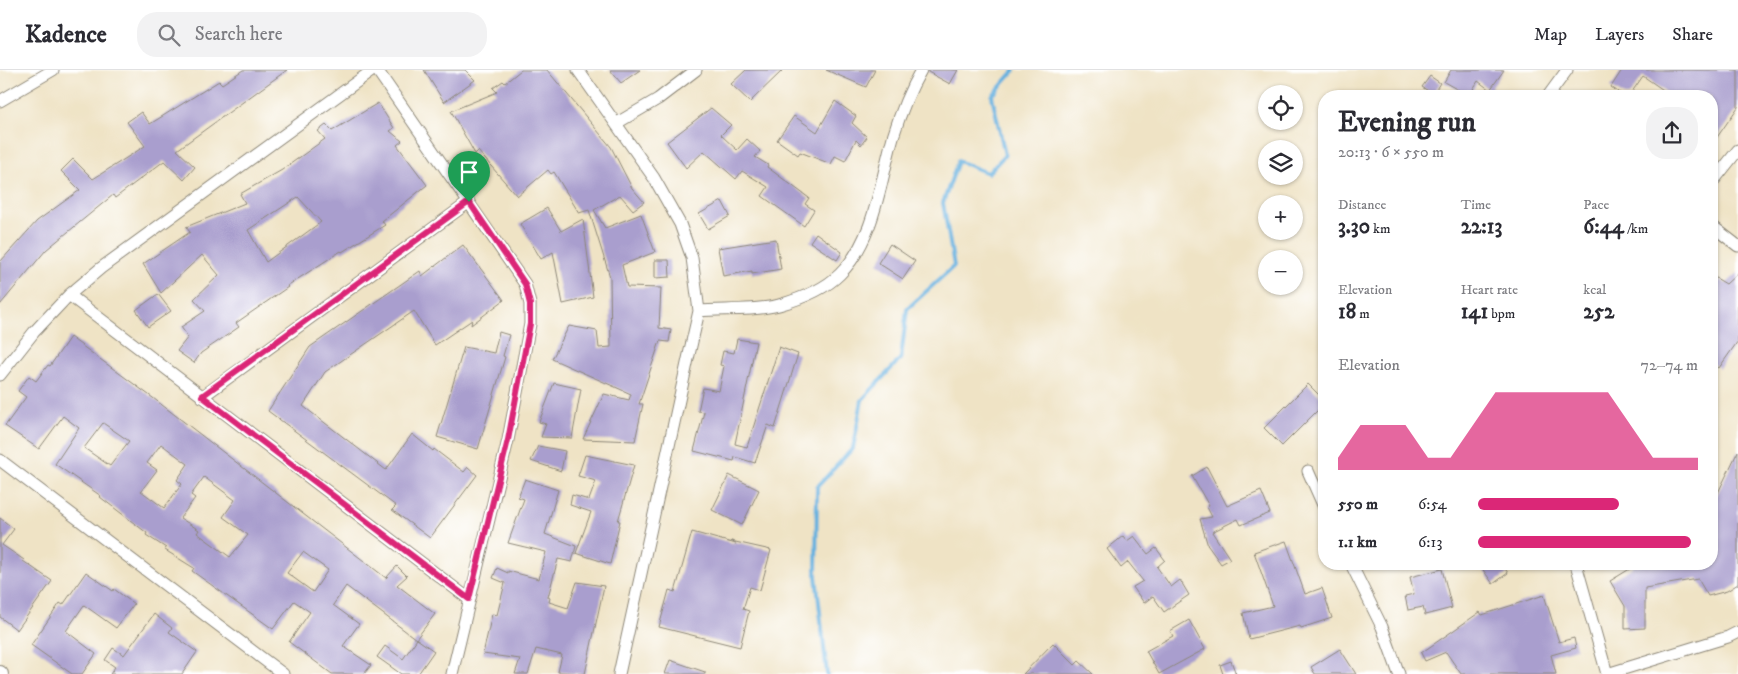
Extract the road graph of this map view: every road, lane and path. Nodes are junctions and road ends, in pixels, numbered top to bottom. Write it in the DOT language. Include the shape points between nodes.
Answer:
graph roads {
  1 [pos="53,70"];
  2 [pos="373,70"];
  3 [pos="377,70"];
  4 [pos="578,70"];
  5 [pos="696,70"];
  6 [pos="921,70"];
  7 [pos="1567,70"];
  8 [pos="1554,90"];
  9 [pos="0,101"];
  10 [pos="617,123"];
  11 [pos="1738,150"];
  12 [pos="1718,175"];
  13 [pos="469,202"];
  14 [pos="1718,230"];
  15 [pos="1738,246"];
  16 [pos="70,295"];
  17 [pos="699,311"];
  18 [pos="0,375"];
  19 [pos="202,396"];
  20 [pos="0,460"];
  21 [pos="1308,471"];
  22 [pos="1318,494"];
  23 [pos="1354,570"];
  24 [pos="1578,570"];
  25 [pos="469,599"];
  26 [pos="1738,632"];
  27 [pos="283,674"];
  28 [pos="452,674"];
  29 [pos="619,674"];
  30 [pos="1399,674"];
  31 [pos="1607,674"];
  1 -- 9 [label="street"];
  2 -- 16 [label="street" via="100,268"];
  3 -- 13 [label="street"];
  4 -- 10 [label="street"];
  5 -- 10 [label="street" via="658,99"];
  6 -- 17 [label="street" via="911,87 894,135 861,245 840,274 810,295 777,305"];
  7 -- 8 [label="street"];
  10 -- 17 [label="street" via="680,224 692,258"];
  11 -- 12 [label="street"];
  13 -- 19 [label="street"];
  13 -- 25 [label="street" via="525,284 530,324 508,440"];
  14 -- 15 [label="street"];
  16 -- 18 [label="street" via="34,332"];
  16 -- 19 [label="street"];
  17 -- 29 [label="street"];
  19 -- 25 [label="street"];
  20 -- 27 [label="street"];
  21 -- 22 [label="street"];
  23 -- 30 [label="street" via="1382,626"];
  24 -- 31 [label="street"];
  25 -- 28 [label="street"];
  26 -- 31 [label="street"];
}
